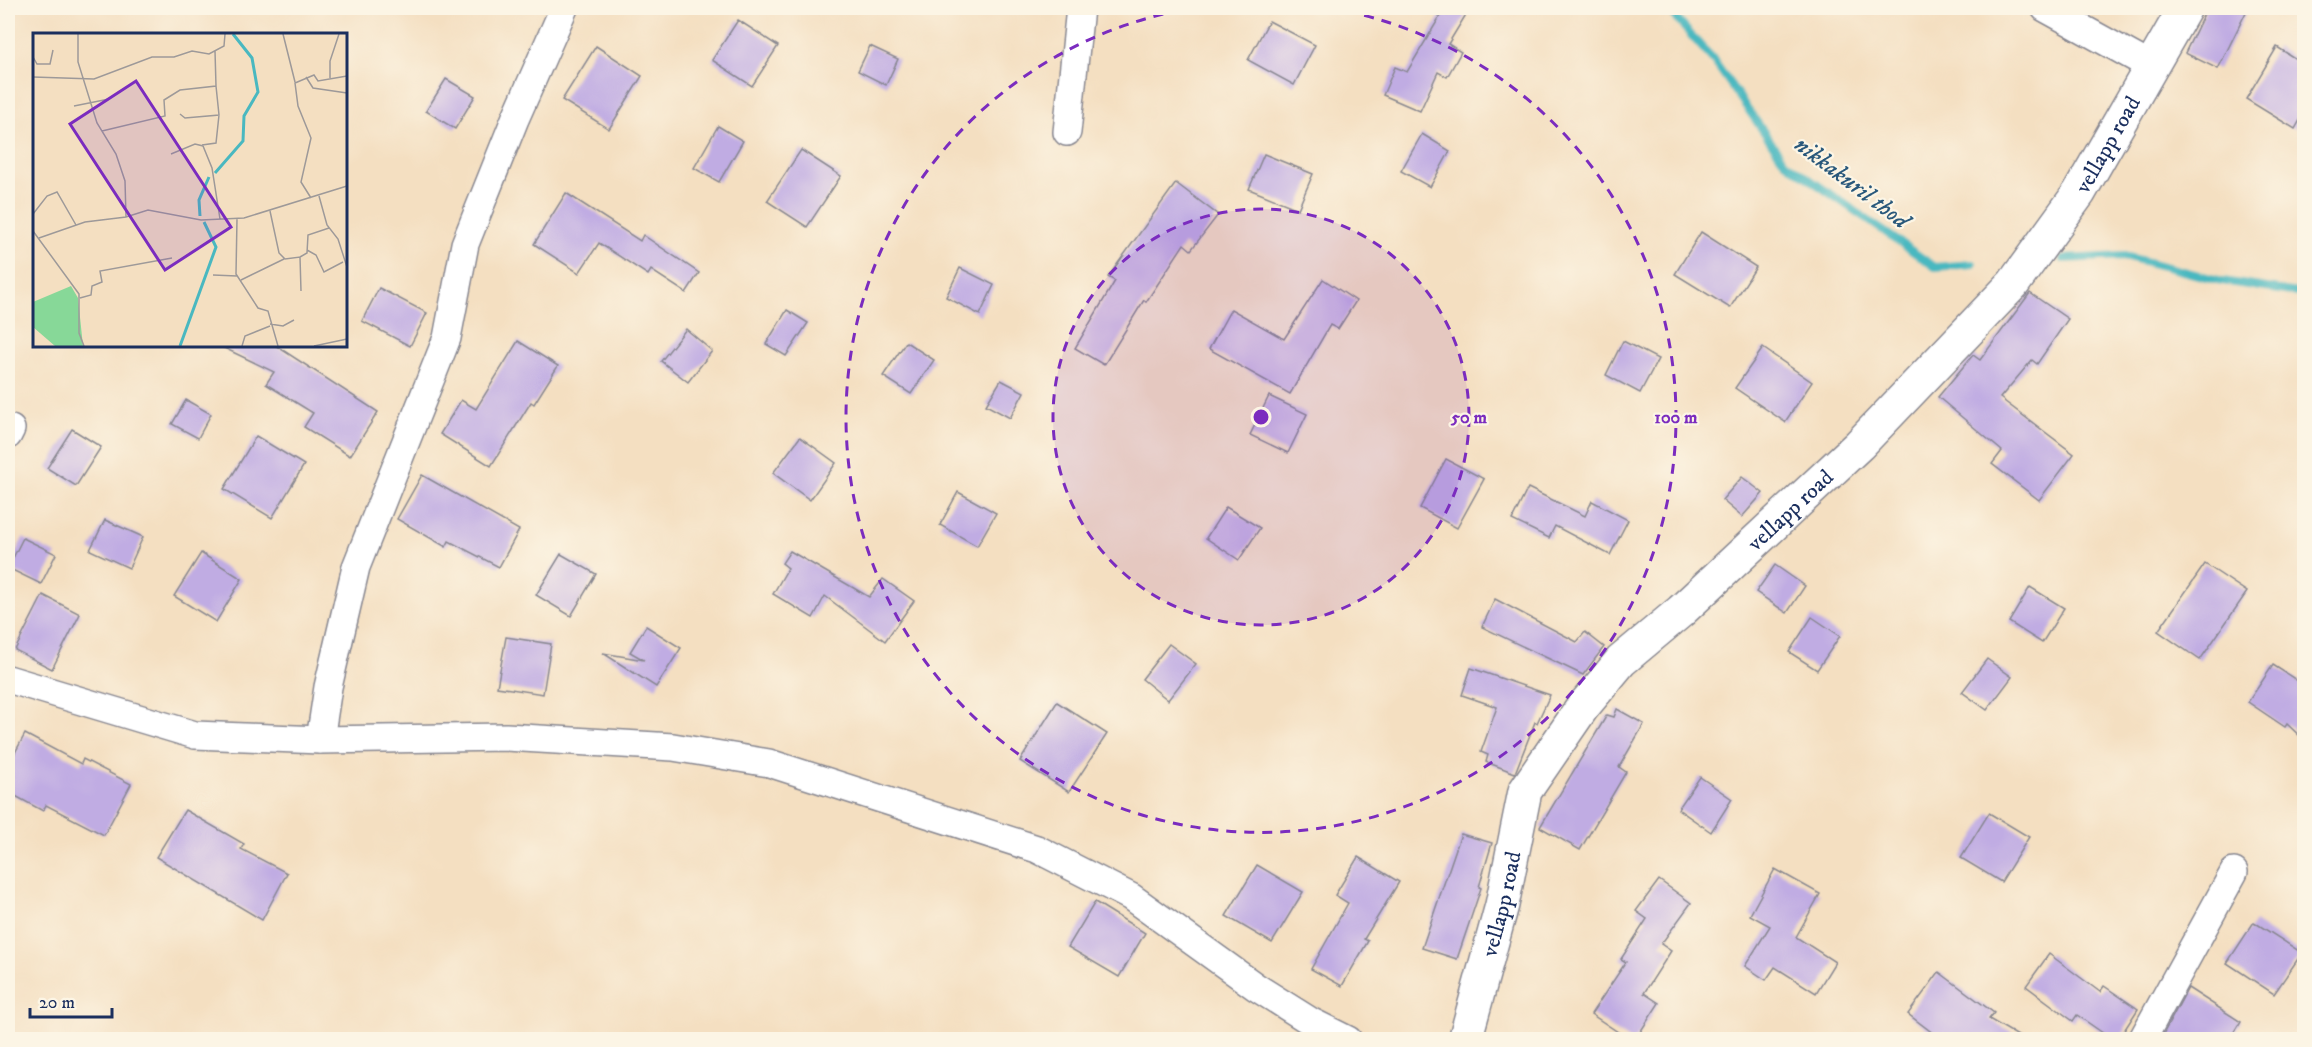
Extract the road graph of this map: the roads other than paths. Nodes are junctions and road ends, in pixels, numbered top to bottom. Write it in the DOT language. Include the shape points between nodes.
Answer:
graph roads {
  1 [pos="564,8"];
  2 [pos="1080,8"];
  3 [pos="2045,8"];
  4 [pos="2185,8"];
  5 [pos="2152,67"];
  6 [pos="1067,132"];
  7 [pos="8,679"];
  8 [pos="320,740"];
  9 [pos="2234,872"];
  10 [pos="1348,1040"];
  11 [pos="1465,1040"];
  12 [pos="2142,1040"];
  1 -- 8 [label="street" via="465,244 447,338 356,567"];
  2 -- 6 [label="street"];
  3 -- 5 [label="street"];
  4 -- 5 [label="main road, vellapp road"];
  5 -- 11 [label="main road, vellapp road" via="2079,193 2013,284 1859,445 1681,611 1621,661 1582,708 1525,791 1502,905"];
  7 -- 8 [label="street" via="195,735"];
  8 -- 10 [label="street" via="506,737 672,747 769,763 1037,849 1131,897 1256,987"];
  9 -- 12 [label="street"];
}
